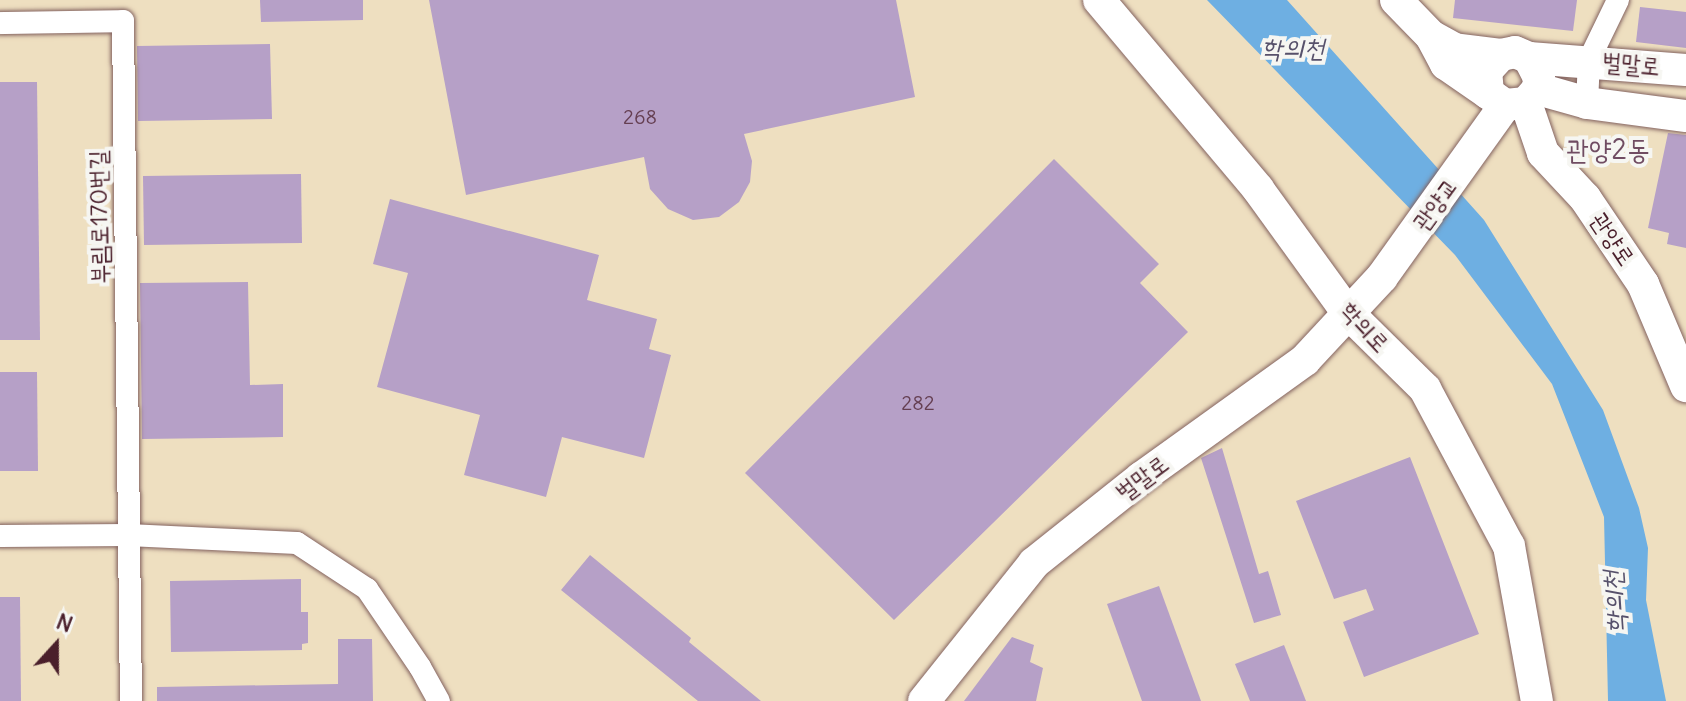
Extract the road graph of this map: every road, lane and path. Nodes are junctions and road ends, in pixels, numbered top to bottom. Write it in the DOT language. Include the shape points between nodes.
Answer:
graph roads {
  1 [pos="1099,0"];
  2 [pos="1396,0"];
  3 [pos="1618,0"];
  4 [pos="0,23"];
  5 [pos="1431,36"];
  6 [pos="1515,56"];
  7 [pos="1589,60"];
  8 [pos="1686,70"];
  9 [pos="1587,103"];
  10 [pos="1509,104"];
  11 [pos="1686,116"];
  12 [pos="1382,277"];
  13 [pos="1347,312"];
  14 [pos="1686,386"];
  15 [pos="128,535"];
  16 [pos="0,536"];
  17 [pos="131,701"];
  18 [pos="439,701"];
  19 [pos="924,701"];
  20 [pos="1537,701"];
  1 -- 13 [label="street, 학의로" via="1258,189"];
  2 -- 5 [label="street"];
  3 -- 7 [label="street"];
  4 -- 15 [label="street, 부림로170번길" via="123,21"];
  5 -- 6 [label="street, 벌말로" via="1454,49"];
  5 -- 10 [label="street" via="1446,64"];
  6 -- 7 [label="street, 벌말로"];
  6 -- 10 [label="street, 관양로" via="1536,66"];
  6 -- 10 [label="street" via="1486,71"];
  7 -- 8 [label="street, 벌말로"];
  7 -- 9 [label="street"];
  9 -- 10 [label="street, 벌말로"];
  9 -- 11 [label="street, 벌말로"];
  10 -- 12 [label="street, 관양교"];
  10 -- 14 [label="street, 관양로" via="1543,153 1585,198 1643,284"];
  12 -- 13 [label="street, 벌말로"];
  13 -- 19 [label="street, 벌말로" via="1305,360 1034,563"];
  13 -- 20 [label="street, 학의로" via="1425,389 1509,546"];
  15 -- 16 [label="street"];
  15 -- 17 [label="street"];
  15 -- 18 [label="street" via="297,543 367,589"];
}
